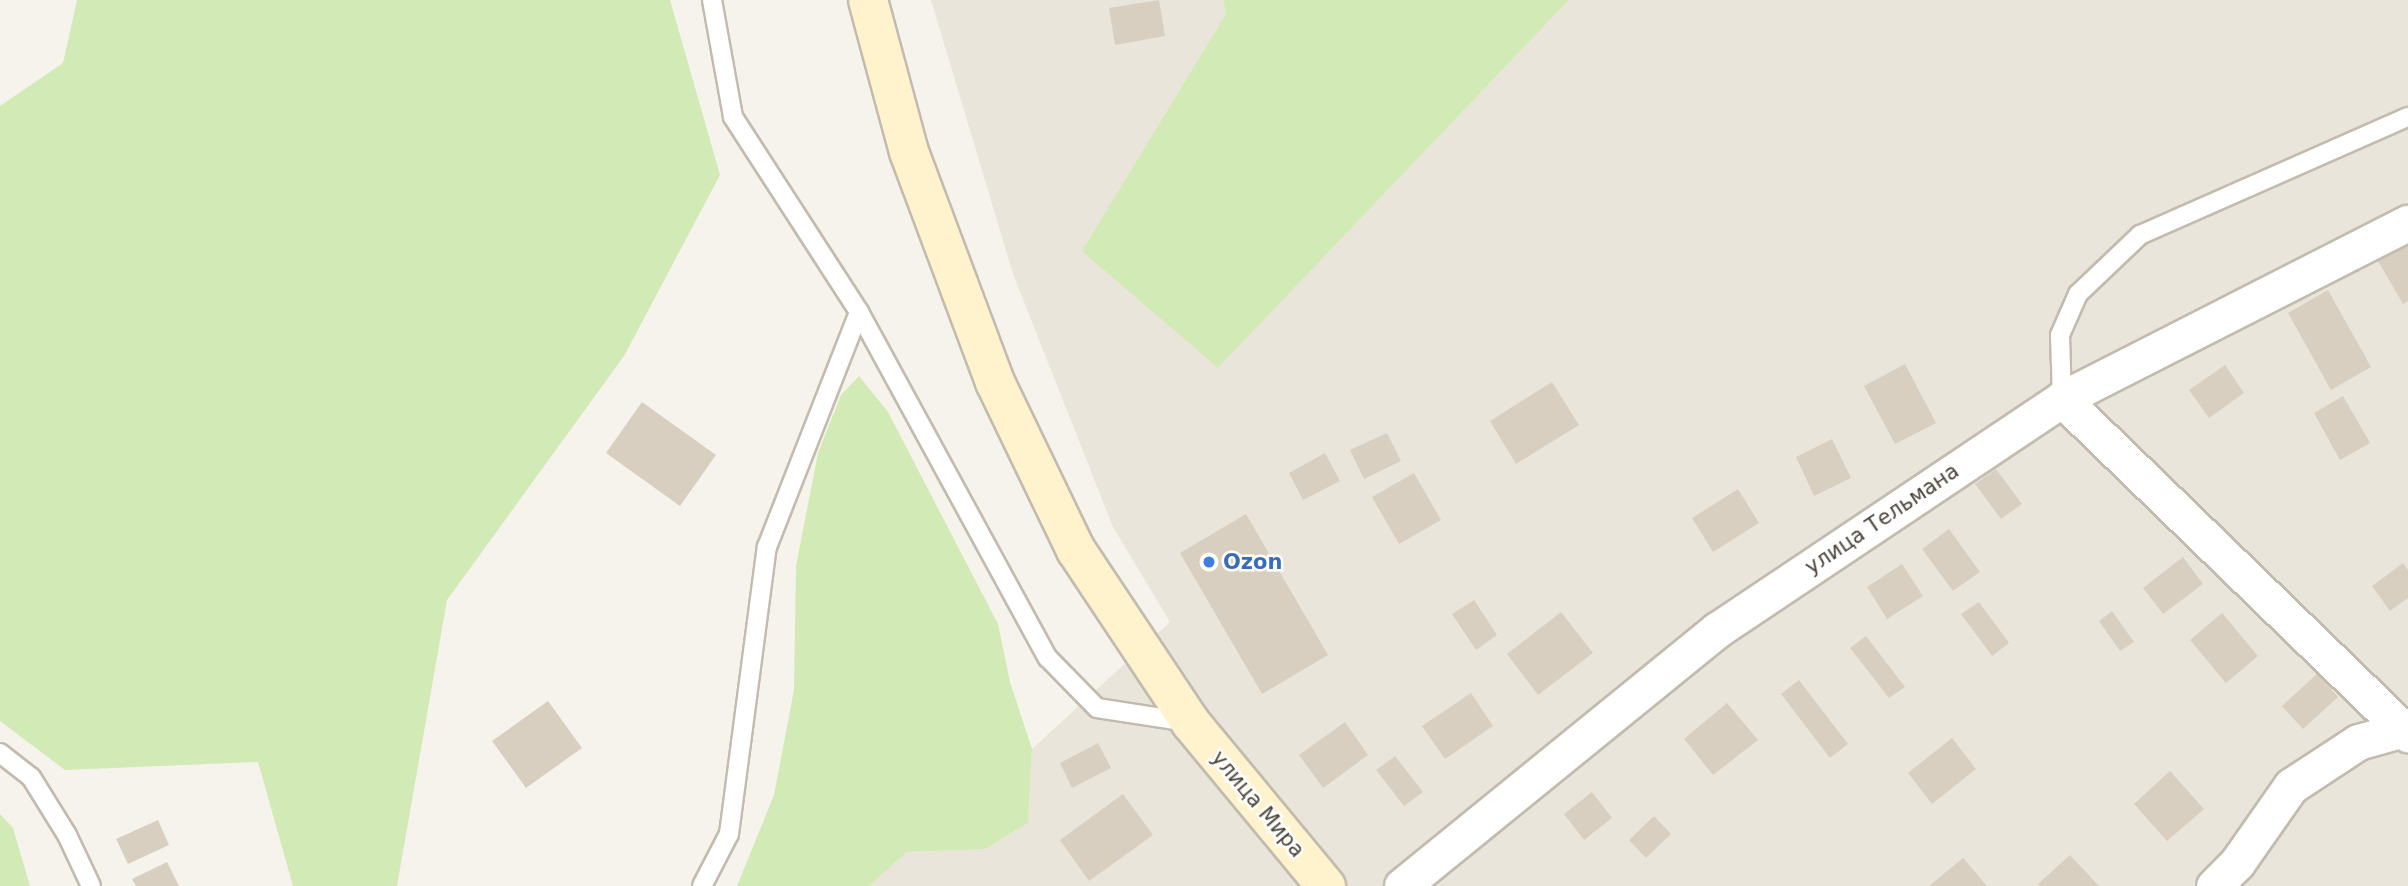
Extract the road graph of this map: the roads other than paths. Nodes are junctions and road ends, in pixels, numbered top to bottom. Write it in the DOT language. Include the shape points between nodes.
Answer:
graph roads {
  1 [pos="712,0"];
  2 [pos="868,0"];
  3 [pos="2408,117"];
  4 [pos="2408,223"];
  5 [pos="859,312"];
  6 [pos="2062,399"];
  7 [pos="1191,723"];
  8 [pos="2407,731"];
  9 [pos="0,753"];
  10 [pos="91,886"];
  11 [pos="702,886"];
  12 [pos="1326,886"];
  13 [pos="1402,886"];
  14 [pos="2214,886"];
  1 -- 5 [label="lane" via="733,117"];
  2 -- 7 [label="main road, улица Мира" via="909,152 995,382 1076,550"];
  3 -- 6 [label="lane" via="2140,235 2078,294 2060,335"];
  4 -- 6 [label="street, улица Тельмана"];
  5 -- 7 [label="lane" via="1048,658 1097,708"];
  5 -- 11 [label="lane" via="767,547 729,834"];
  6 -- 8 [label="street"];
  6 -- 13 [label="street, улица Тельмана" via="1717,631"];
  7 -- 12 [label="main road, улица Мира"];
  8 -- 14 [label="street" via="2358,742 2291,786 2237,863"];
  9 -- 10 [label="lane" via="31,777 67,835"];
}
